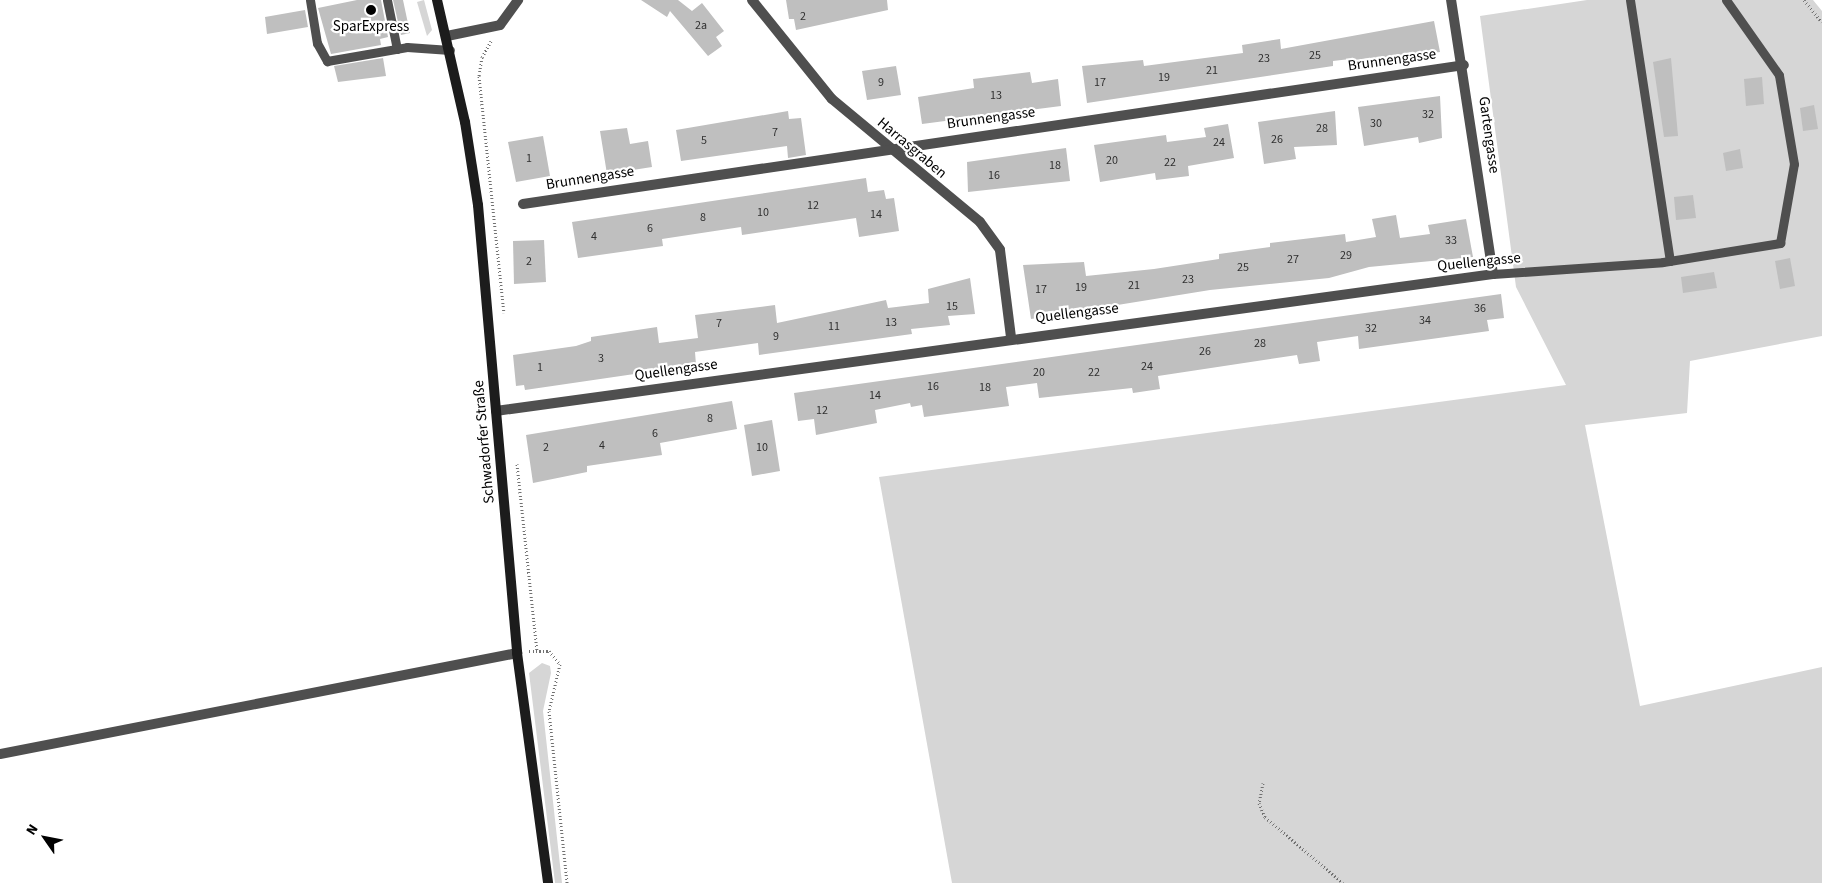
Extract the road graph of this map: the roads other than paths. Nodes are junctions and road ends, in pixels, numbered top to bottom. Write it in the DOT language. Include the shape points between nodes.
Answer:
graph roads {
  1 [pos="310,0"];
  2 [pos="387,0"];
  3 [pos="437,0"];
  4 [pos="518,0"];
  5 [pos="752,0"];
  6 [pos="1451,0"];
  7 [pos="1630,0"];
  8 [pos="1726,0"];
  9 [pos="447,36"];
  10 [pos="397,49"];
  11 [pos="450,50"];
  12 [pos="1464,65"];
  13 [pos="887,148"];
  14 [pos="523,204"];
  15 [pos="1666,262"];
  16 [pos="1493,274"];
  17 [pos="1011,337"];
  18 [pos="496,411"];
  19 [pos="517,653"];
  20 [pos="0,754"];
  21 [pos="548,883"];
  1 -- 10 [label="lane" via="317,43 327,61"];
  2 -- 10 [label="lane"];
  3 -- 9 [label="main road, Schwadorfer Straße"];
  4 -- 9 [label="street" via="500,25"];
  5 -- 13 [label="street, Harrasgraben" via="832,99"];
  6 -- 12 [label="street, Gartengasse"];
  7 -- 15 [label="lane"];
  8 -- 15 [label="lane, Quellengasse" via="1779,75 1794,164 1780,243"];
  9 -- 11 [label="main road, Schwadorfer Straße"];
  10 -- 11 [label="lane"];
  11 -- 18 [label="main road, Schwadorfer Straße" via="478,206"];
  12 -- 13 [label="street, Brunnengasse"];
  12 -- 16 [label="street, Gartengasse"];
  13 -- 14 [label="street, Brunnengasse"];
  13 -- 17 [label="street, Harrasgraben" via="980,222 1000,250"];
  15 -- 16 [label="lane, Quellengasse"];
  16 -- 17 [label="street, Quellengasse"];
  17 -- 18 [label="street, Quellengasse"];
  18 -- 19 [label="main road, Schwadorfer Straße"];
  19 -- 20 [label="street"];
  19 -- 21 [label="main road, Schwadorfer Straße"];
}
